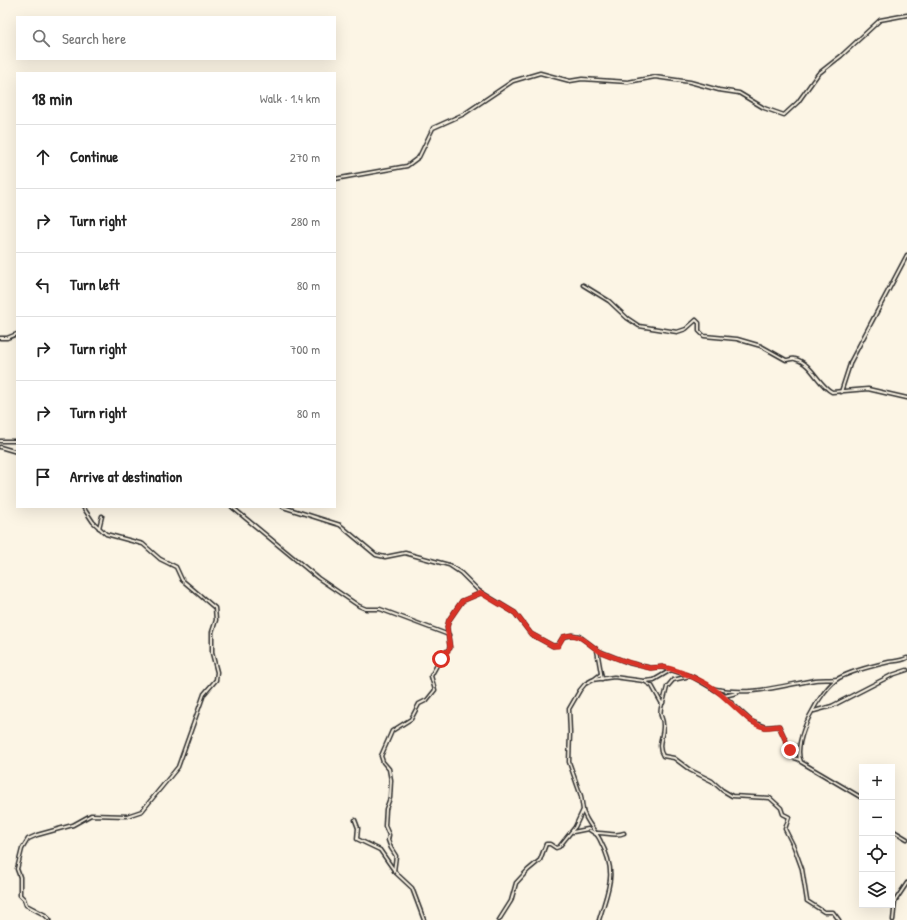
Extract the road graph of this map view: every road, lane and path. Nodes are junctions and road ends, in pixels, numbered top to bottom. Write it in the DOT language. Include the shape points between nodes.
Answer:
graph roads {
  1 [pos="907,15"];
  2 [pos="336,179"];
  3 [pos="907,255"];
  4 [pos="583,285"];
  5 [pos="16,334"];
  6 [pos="0,338"];
  7 [pos="841,392"];
  8 [pos="907,398"];
  9 [pos="0,441"];
  10 [pos="16,441"];
  11 [pos="0,447"];
  12 [pos="16,452"];
  13 [pos="83,508"];
  14 [pos="233,508"];
  15 [pos="286,508"];
  16 [pos="102,516"];
  17 [pos="99,528"];
  18 [pos="481,593"];
  19 [pos="449,635"];
  20 [pos="597,650"];
  21 [pos="907,658"];
  22 [pos="671,670"];
  23 [pos="907,670"];
  24 [pos="601,674"];
  25 [pos="690,676"];
  26 [pos="838,678"];
  27 [pos="602,679"];
  28 [pos="592,680"];
  29 [pos="644,681"];
  30 [pos="715,689"];
  31 [pos="738,692"];
  32 [pos="730,695"];
  33 [pos="724,696"];
  34 [pos="729,701"];
  35 [pos="662,704"];
  36 [pos="814,711"];
  37 [pos="800,760"];
  38 [pos="859,796"];
  39 [pos="583,810"];
  40 [pos="356,820"];
  41 [pos="572,832"];
  42 [pos="895,832"];
  43 [pos="624,833"];
  44 [pos="596,834"];
  45 [pos="907,839"];
  46 [pos="394,871"];
  47 [pos="907,884"];
  48 [pos="50,920"];
  49 [pos="424,920"];
  50 [pos="499,920"];
  51 [pos="599,920"];
  52 [pos="839,920"];
  53 [pos="893,920"];
  1 -- 2 [label="street" via="880,20 818,74 798,102 784,115 764,108 739,93 690,82 655,77 628,82 582,79 570,81 535,73 513,81 464,114 433,128 418,157 407,166"];
  3 -- 7 [label="street" via="851,361"];
  4 -- 7 [label="street" via="609,301 636,325 677,332 686,329 697,320 702,334 737,339 767,348 786,360 795,359 808,367 829,390"];
  5 -- 6 [label="street"];
  7 -- 8 [label="street" via="871,390"];
  9 -- 10 [label="street"];
  11 -- 12 [label="street"];
  13 -- 17 [label="street"];
  14 -- 19 [label="street" via="318,578 359,606 380,609"];
  15 -- 18 [label="street" via="340,525 376,555 385,557 405,553 442,562 461,573"];
  16 -- 17 [label="street"];
  17 -- 48 [label="street" via="109,535 146,545 160,559 176,567 183,581 216,609 212,635 216,678 204,694 178,767 144,810 127,816 91,815 73,825 33,836 22,847 17,871 20,877 20,895 26,905"];
  18 -- 19 [label="street" via="460,603 448,622"];
  18 -- 20 [label="street" via="515,613 531,634 553,646 558,646 563,637 572,635 583,638"];
  19 -- 46 [label="street" via="450,648 442,656 431,676 435,690 417,707 411,718 392,731 381,756 390,775 390,796 385,824 388,840 396,856"];
  20 -- 22 [label="street" via="629,663"];
  20 -- 24 [label="street"];
  21 -- 26 [label="street"];
  22 -- 25 [label="street"];
  22 -- 29 [label="street" via="654,680"];
  23 -- 36 [label="street" via="832,706"];
  24 -- 27 [label="street"];
  24 -- 28 [label="street"];
  25 -- 30 [label="street"];
  25 -- 35 [label="street" via="673,680 667,687"];
  26 -- 31 [label="street" via="815,680 766,691"];
  26 -- 36 [label="street"];
  27 -- 28 [label="street"];
  27 -- 29 [label="street" via="614,677"];
  28 -- 39 [label="street" via="580,690 568,712 569,762"];
  29 -- 35 [label="street" via="652,686"];
  30 -- 31 [label="street"];
  30 -- 33 [label="street"];
  31 -- 32 [label="street"];
  32 -- 33 [label="street"];
  32 -- 34 [label="street"];
  33 -- 34 [label="street"];
  34 -- 37 [label="street" via="758,725 779,726 794,758"];
  35 -- 52 [label="street" via="659,714 663,724 660,739 662,755 674,758 732,796 772,799 788,817 785,828 802,869 807,901 824,912 834,913"];
  36 -- 37 [label="street" via="800,739"];
  37 -- 38 [label="street"];
  39 -- 41 [label="street"];
  39 -- 44 [label="street" via="588,824"];
  40 -- 46 [label="street" via="357,839 380,850"];
  41 -- 44 [label="street" via="588,829"];
  41 -- 50 [label="street" via="558,847 546,844 540,860 516,883 510,901"];
  42 -- 45 [label="street"];
  43 -- 44 [label="street"];
  44 -- 51 [label="street" via="606,852 612,872"];
  46 -- 49 [label="street" via="412,888"];
  47 -- 53 [label="street" via="895,901"];
}
